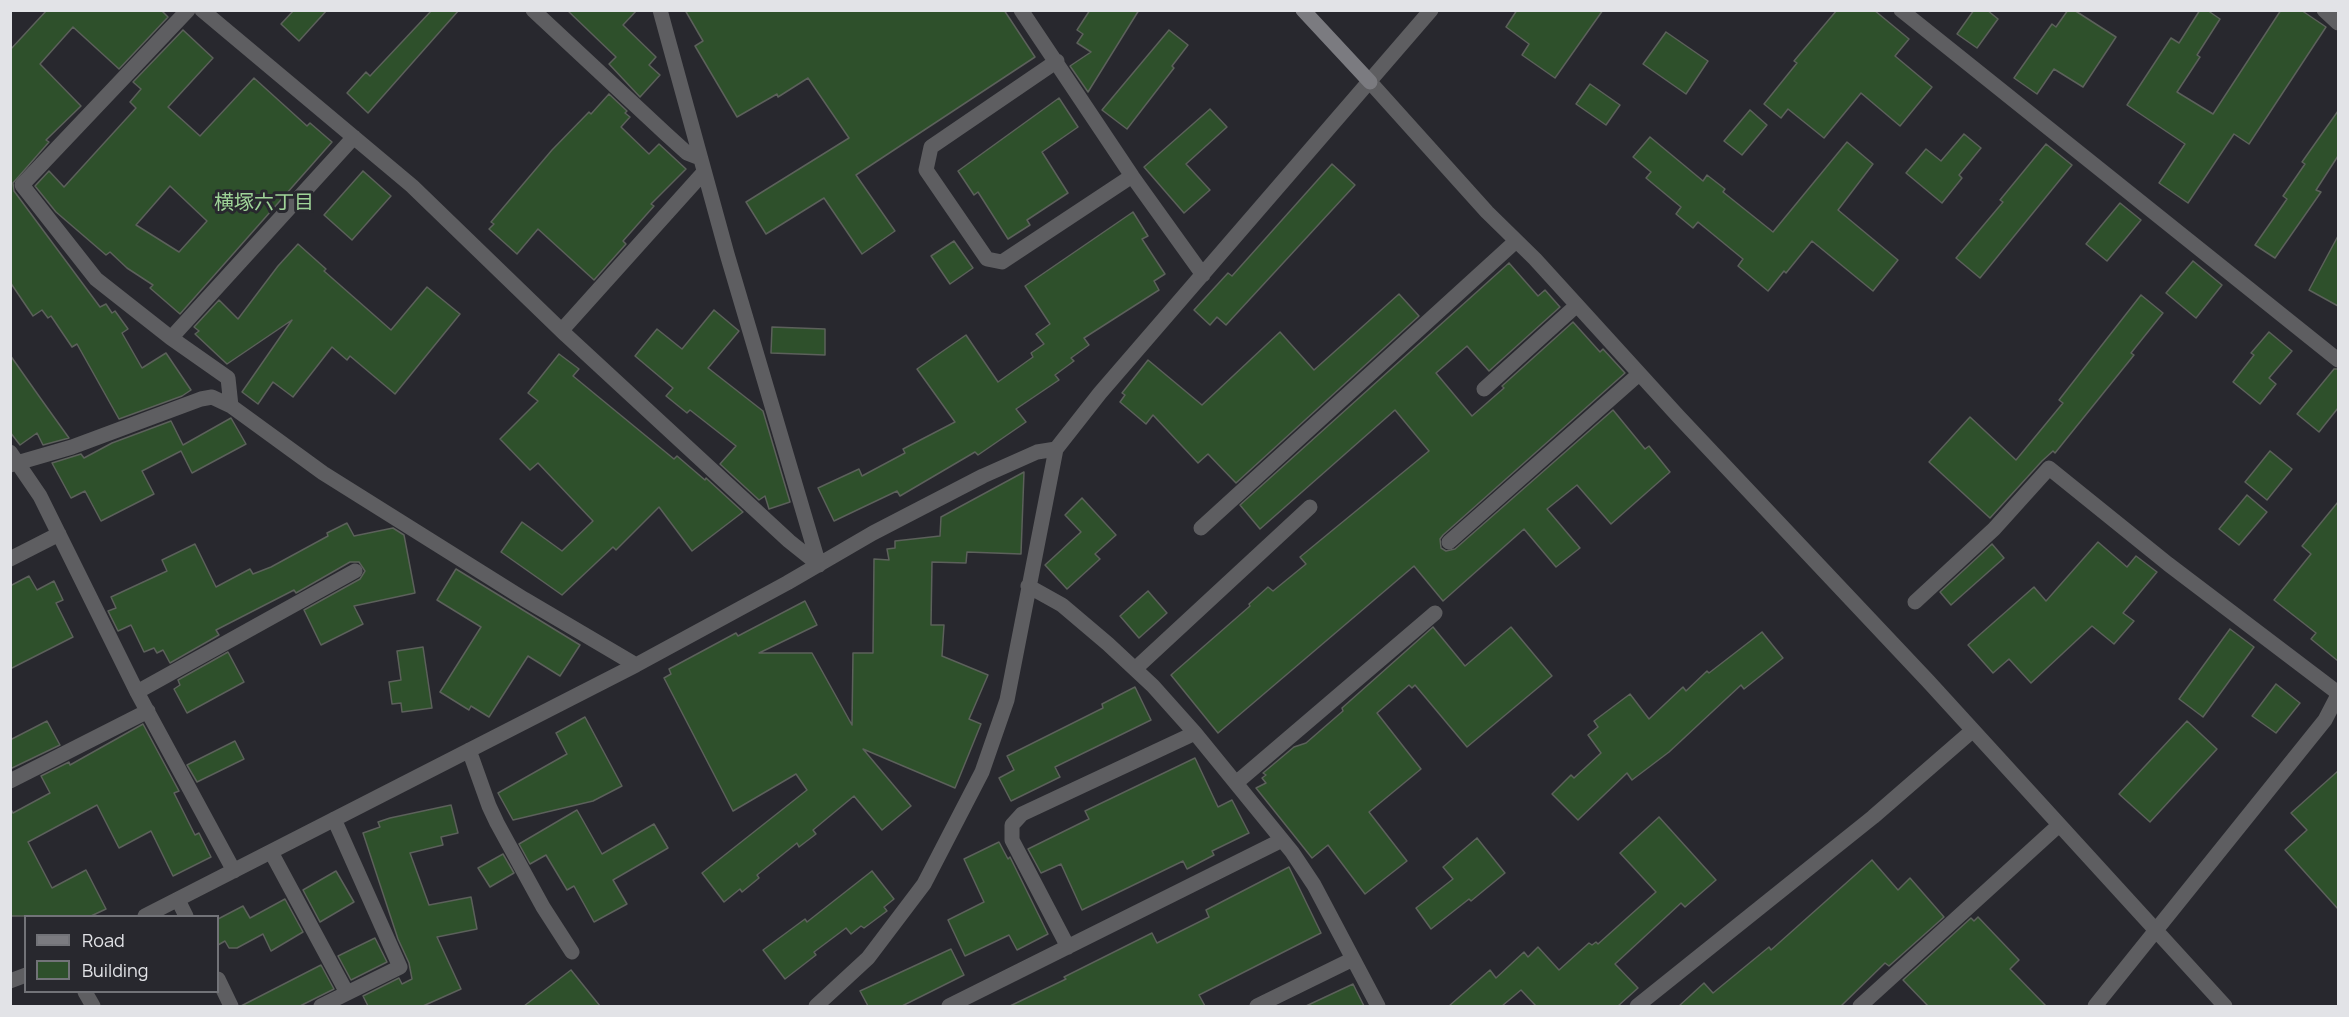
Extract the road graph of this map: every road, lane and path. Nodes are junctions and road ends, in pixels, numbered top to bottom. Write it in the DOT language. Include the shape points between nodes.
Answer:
graph roads {
  1 [pos="188,10"];
  2 [pos="202,10"];
  3 [pos="533,10"];
  4 [pos="660,10"];
  5 [pos="1021,10"];
  6 [pos="1303,10"];
  7 [pos="1431,10"];
  8 [pos="1901,10"];
  9 [pos="2324,10"];
  10 [pos="2338,23"];
  11 [pos="1057,61"];
  12 [pos="1370,82"];
  13 [pos="354,137"];
  14 [pos="702,165"];
  15 [pos="1132,176"];
  16 [pos="16,187"];
  17 [pos="1516,241"];
  18 [pos="1203,275"];
  19 [pos="1577,305"];
  20 [pos="562,330"];
  21 [pos="171,338"];
  22 [pos="2338,360"];
  23 [pos="1639,374"];
  24 [pos="1484,389"];
  25 [pos="231,406"];
  26 [pos="1056,449"];
  27 [pos="13,460"];
  28 [pos="1310,507"];
  29 [pos="1201,528"];
  30 [pos="59,534"];
  31 [pos="1449,542"];
  32 [pos="10,558"];
  33 [pos="819,565"];
  34 [pos="355,571"];
  35 [pos="1028,586"];
  36 [pos="1915,602"];
  37 [pos="1435,613"];
  38 [pos="636,665"];
  39 [pos="1135,669"];
  40 [pos="137,692"];
  41 [pos="2338,694"];
  42 [pos="147,711"];
  43 [pos="1972,731"];
  44 [pos="1195,733"];
  45 [pos="469,750"];
  46 [pos="10,781"];
  47 [pos="1236,783"];
  48 [pos="334,819"];
  49 [pos="2060,825"];
  50 [pos="1282,840"];
  51 [pos="271,852"];
  52 [pos="234,870"];
  53 [pos="178,900"];
  54 [pos="147,915"];
  55 [pos="186,915"];
  56 [pos="2155,932"];
  57 [pos="1068,947"];
  58 [pos="572,952"];
  59 [pos="1353,959"];
  60 [pos="219,981"];
  61 [pos="347,993"];
  62 [pos="825,1004"];
  63 [pos="231,1006"];
  64 [pos="321,1006"];
  65 [pos="949,1006"];
  66 [pos="1257,1006"];
  67 [pos="1377,1006"];
  68 [pos="1637,1006"];
  69 [pos="1860,1006"];
  70 [pos="2095,1006"];
  71 [pos="2224,1006"];
  1 -- 16 [label="street"];
  2 -- 13 [label="street"];
  3 -- 14 [label="street"];
  4 -- 14 [label="street"];
  5 -- 11 [label="street"];
  6 -- 12 [label="street"];
  7 -- 12 [label="street"];
  8 -- 22 [label="street"];
  9 -- 10 [label="street"];
  11 -- 15 [label="street"];
  11 -- 15 [label="street" via="931,147 926,170 987,259 1002,262"];
  12 -- 17 [label="street"];
  12 -- 18 [label="street"];
  13 -- 20 [label="street" via="412,186"];
  13 -- 21 [label="street"];
  14 -- 20 [label="street"];
  14 -- 33 [label="street"];
  15 -- 18 [label="street"];
  16 -- 21 [label="street" via="96,279"];
  17 -- 19 [label="street"];
  17 -- 29 [label="street"];
  18 -- 26 [label="street"];
  19 -- 23 [label="street"];
  19 -- 24 [label="street"];
  20 -- 33 [label="street"];
  21 -- 25 [label="street" via="228,378"];
  23 -- 31 [label="street"];
  23 -- 43 [label="street"];
  25 -- 27 [label="street" via="212,397 201,399 72,447"];
  25 -- 38 [label="street" via="323,473"];
  26 -- 33 [label="street" via="1037,452 983,476"];
  26 -- 35 [label="street"];
  27 -- 30 [label="street" via="40,496"];
  28 -- 39 [label="street"];
  30 -- 32 [label="street"];
  30 -- 40 [label="street"];
  33 -- 38 [label="street"];
  34 -- 40 [label="street"];
  35 -- 39 [label="street" via="1062,604"];
  35 -- 62 [label="street" via="1007,700 982,772 924,884 868,958"];
  36 -- 41 [label="street" via="1994,529 2049,468"];
  37 -- 47 [label="street"];
  38 -- 45 [label="street"];
  39 -- 44 [label="street"];
  40 -- 42 [label="street"];
  41 -- 56 [label="street" via="2325,720"];
  42 -- 46 [label="street"];
  42 -- 52 [label="street"];
  43 -- 49 [label="street"];
  43 -- 68 [label="street" via="1873,817"];
  44 -- 47 [label="street"];
  44 -- 57 [label="street" via="1022,814 1012,825 1012,840"];
  45 -- 48 [label="street"];
  45 -- 58 [label="street" via="497,823"];
  47 -- 50 [label="street"];
  48 -- 51 [label="street"];
  48 -- 61 [label="street" via="400,967"];
  49 -- 56 [label="street"];
  49 -- 69 [label="street"];
  50 -- 57 [label="street"];
  50 -- 59 [label="street" via="1324,901"];
  51 -- 52 [label="street"];
  51 -- 61 [label="street"];
  52 -- 53 [label="street"];
  53 -- 54 [label="street"];
  53 -- 55 [label="street"];
  56 -- 70 [label="street"];
  56 -- 71 [label="street"];
  57 -- 65 [label="street"];
  59 -- 66 [label="street"];
  59 -- 67 [label="street"];
  60 -- 63 [label="street"];
  61 -- 64 [label="street"];
}
